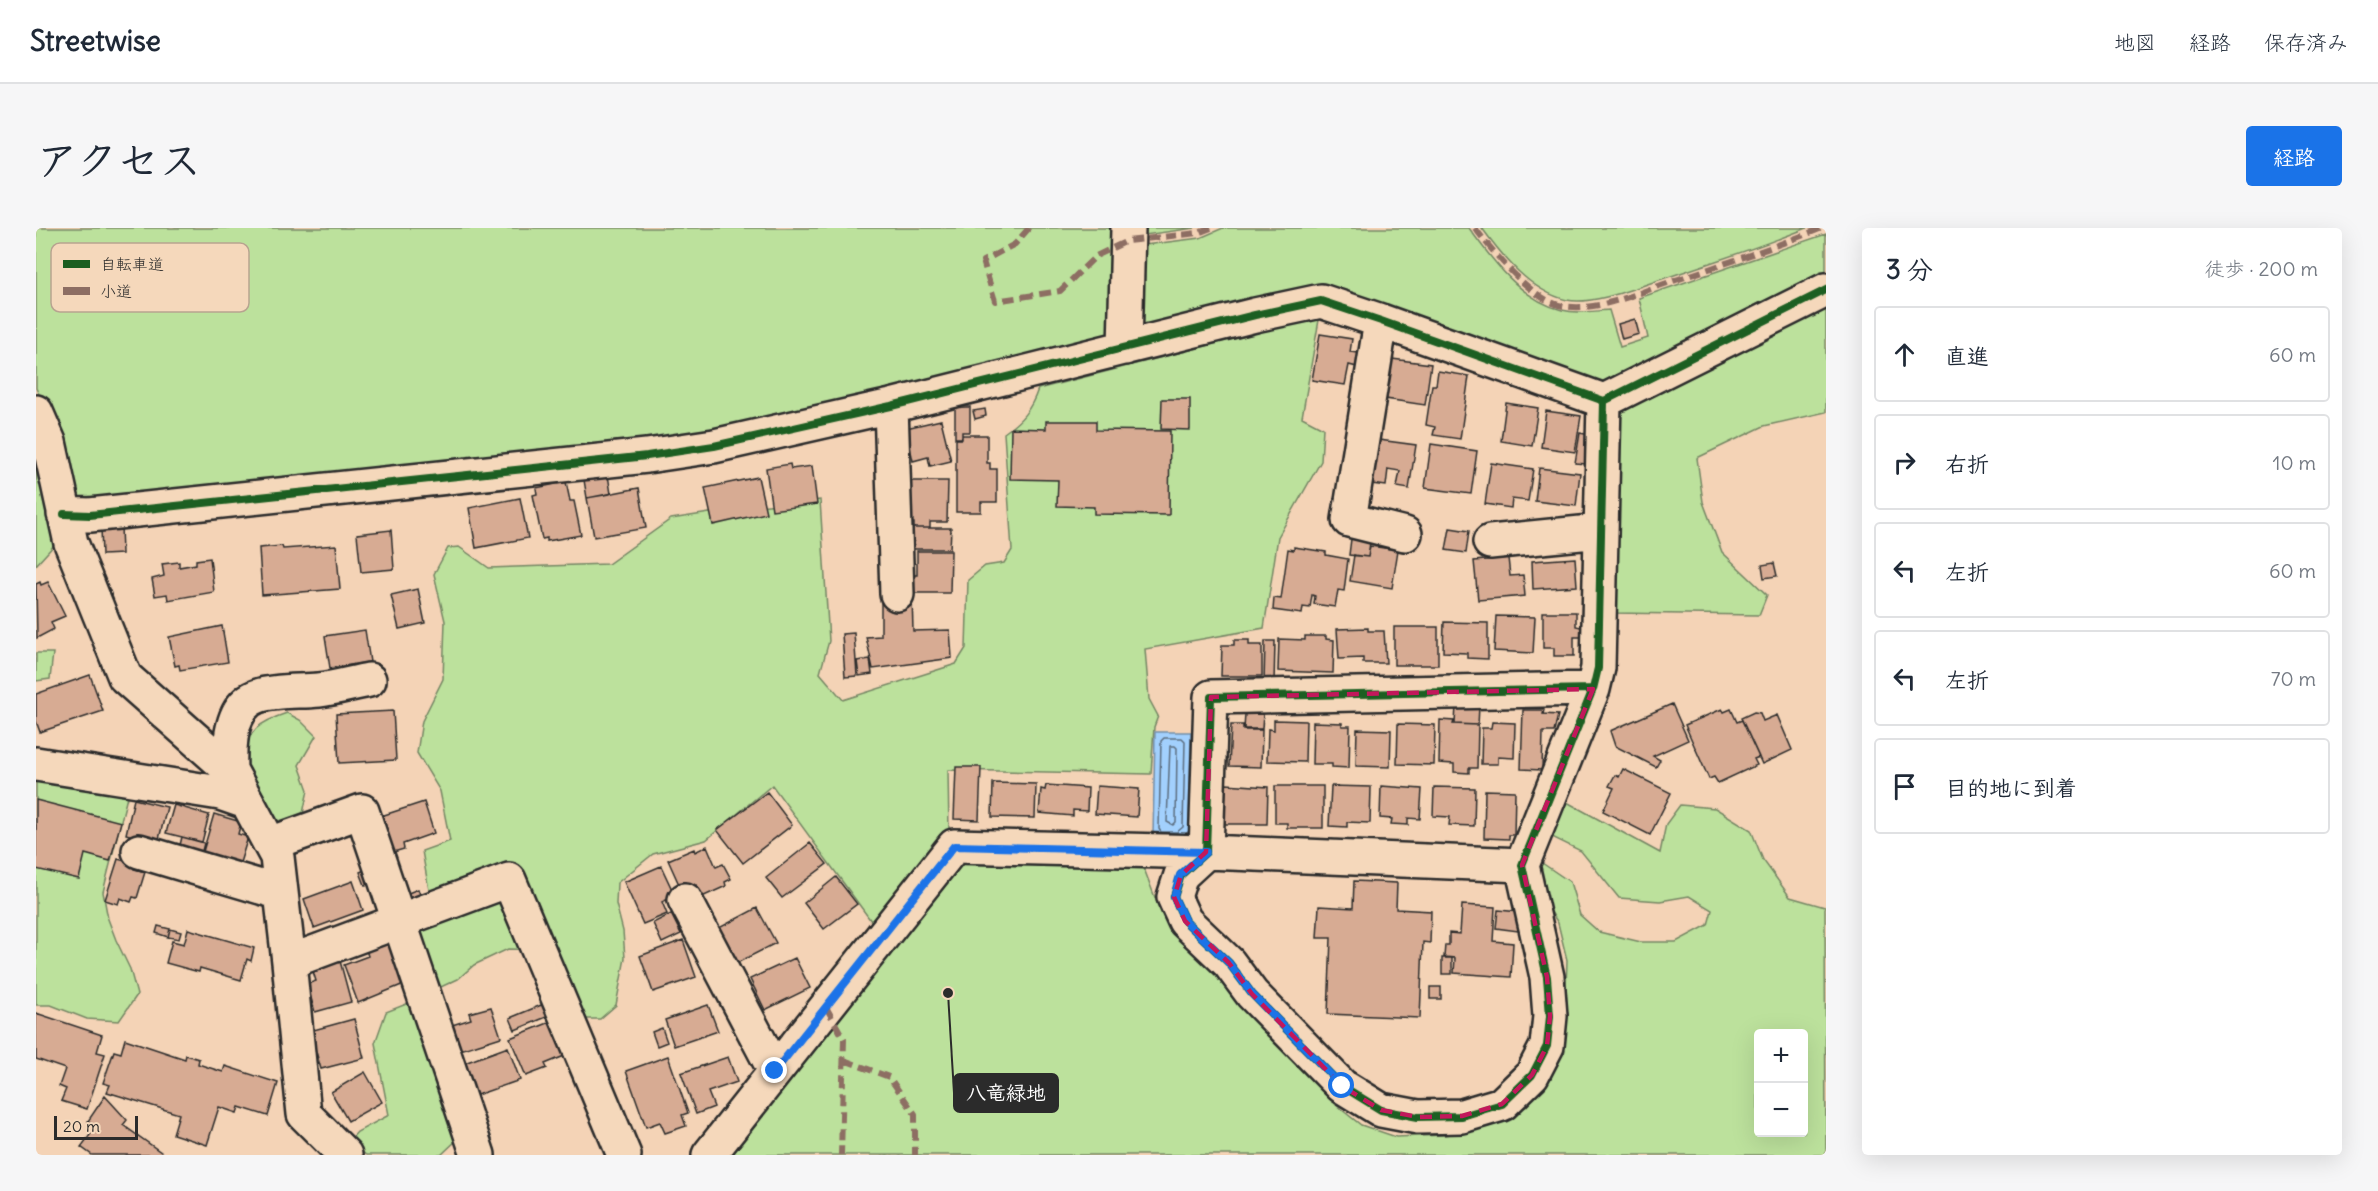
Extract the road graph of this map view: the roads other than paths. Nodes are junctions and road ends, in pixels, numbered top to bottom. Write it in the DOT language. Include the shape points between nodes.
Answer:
graph roads {
  1 [pos="1128,228"];
  2 [pos="1826,290"];
  3 [pos="1381,321"];
  4 [pos="1125,348"];
  5 [pos="1604,401"];
  6 [pos="891,406"];
  7 [pos="36,412"];
  8 [pos="64,514"];
  9 [pos="1601,531"];
  10 [pos="1405,534"];
  11 [pos="1490,542"];
  12 [pos="897,594"];
  13 [pos="369,680"];
  14 [pos="1593,688"];
  15 [pos="36,764"];
  16 [pos="230,770"];
  17 [pos="246,802"];
  18 [pos="270,844"];
  19 [pos="139,851"];
  20 [pos="1206,852"];
  21 [pos="1522,865"];
  22 [pos="281,893"];
  23 [pos="685,900"];
  24 [pos="398,921"];
  25 [pos="290,962"];
  26 [pos="775,1071"];
  27 [pos="345,1155"];
  28 [pos="478,1155"];
  29 [pos="624,1155"];
  30 [pos="709,1155"];
  1 -- 4 [label="street"];
  2 -- 5 [label="street"];
  3 -- 4 [label="street" via="1321,301"];
  3 -- 5 [label="street"];
  3 -- 10 [label="street" via="1348,520"];
  4 -- 6 [label="street"];
  5 -- 9 [label="street"];
  6 -- 8 [label="street" via="714,446 647,456 90,515"];
  6 -- 12 [label="street"];
  7 -- 8 [label="street" via="49,442"];
  8 -- 16 [label="street" via="71,543 125,677"];
  9 -- 11 [label="street"];
  9 -- 14 [label="street" via="1598,668"];
  13 -- 16 [label="street" via="255,697 241,709 232,729"];
  14 -- 20 [label="street" via="1211,697"];
  14 -- 21 [label="street"];
  15 -- 17 [label="street" via="208,791"];
  16 -- 17 [label="street"];
  17 -- 18 [label="street"];
  18 -- 22 [label="street" via="277,857"];
  18 -- 24 [label="street" via="362,812"];
  19 -- 22 [label="street"];
  20 -- 21 [label="street"];
  20 -- 21 [label="street" via="1180,875 1174,897 1185,921 1342,1086 1381,1110 1418,1117 1462,1116 1503,1104 1532,1075 1547,1046 1547,977"];
  20 -- 26 [label="street" via="954,846"];
  22 -- 25 [label="street"];
  23 -- 26 [label="street"];
  24 -- 25 [label="street"];
  24 -- 28 [label="street"];
  24 -- 29 [label="street" via="509,880"];
  25 -- 27 [label="street" via="304,1114"];
  26 -- 30 [label="street"];
}
